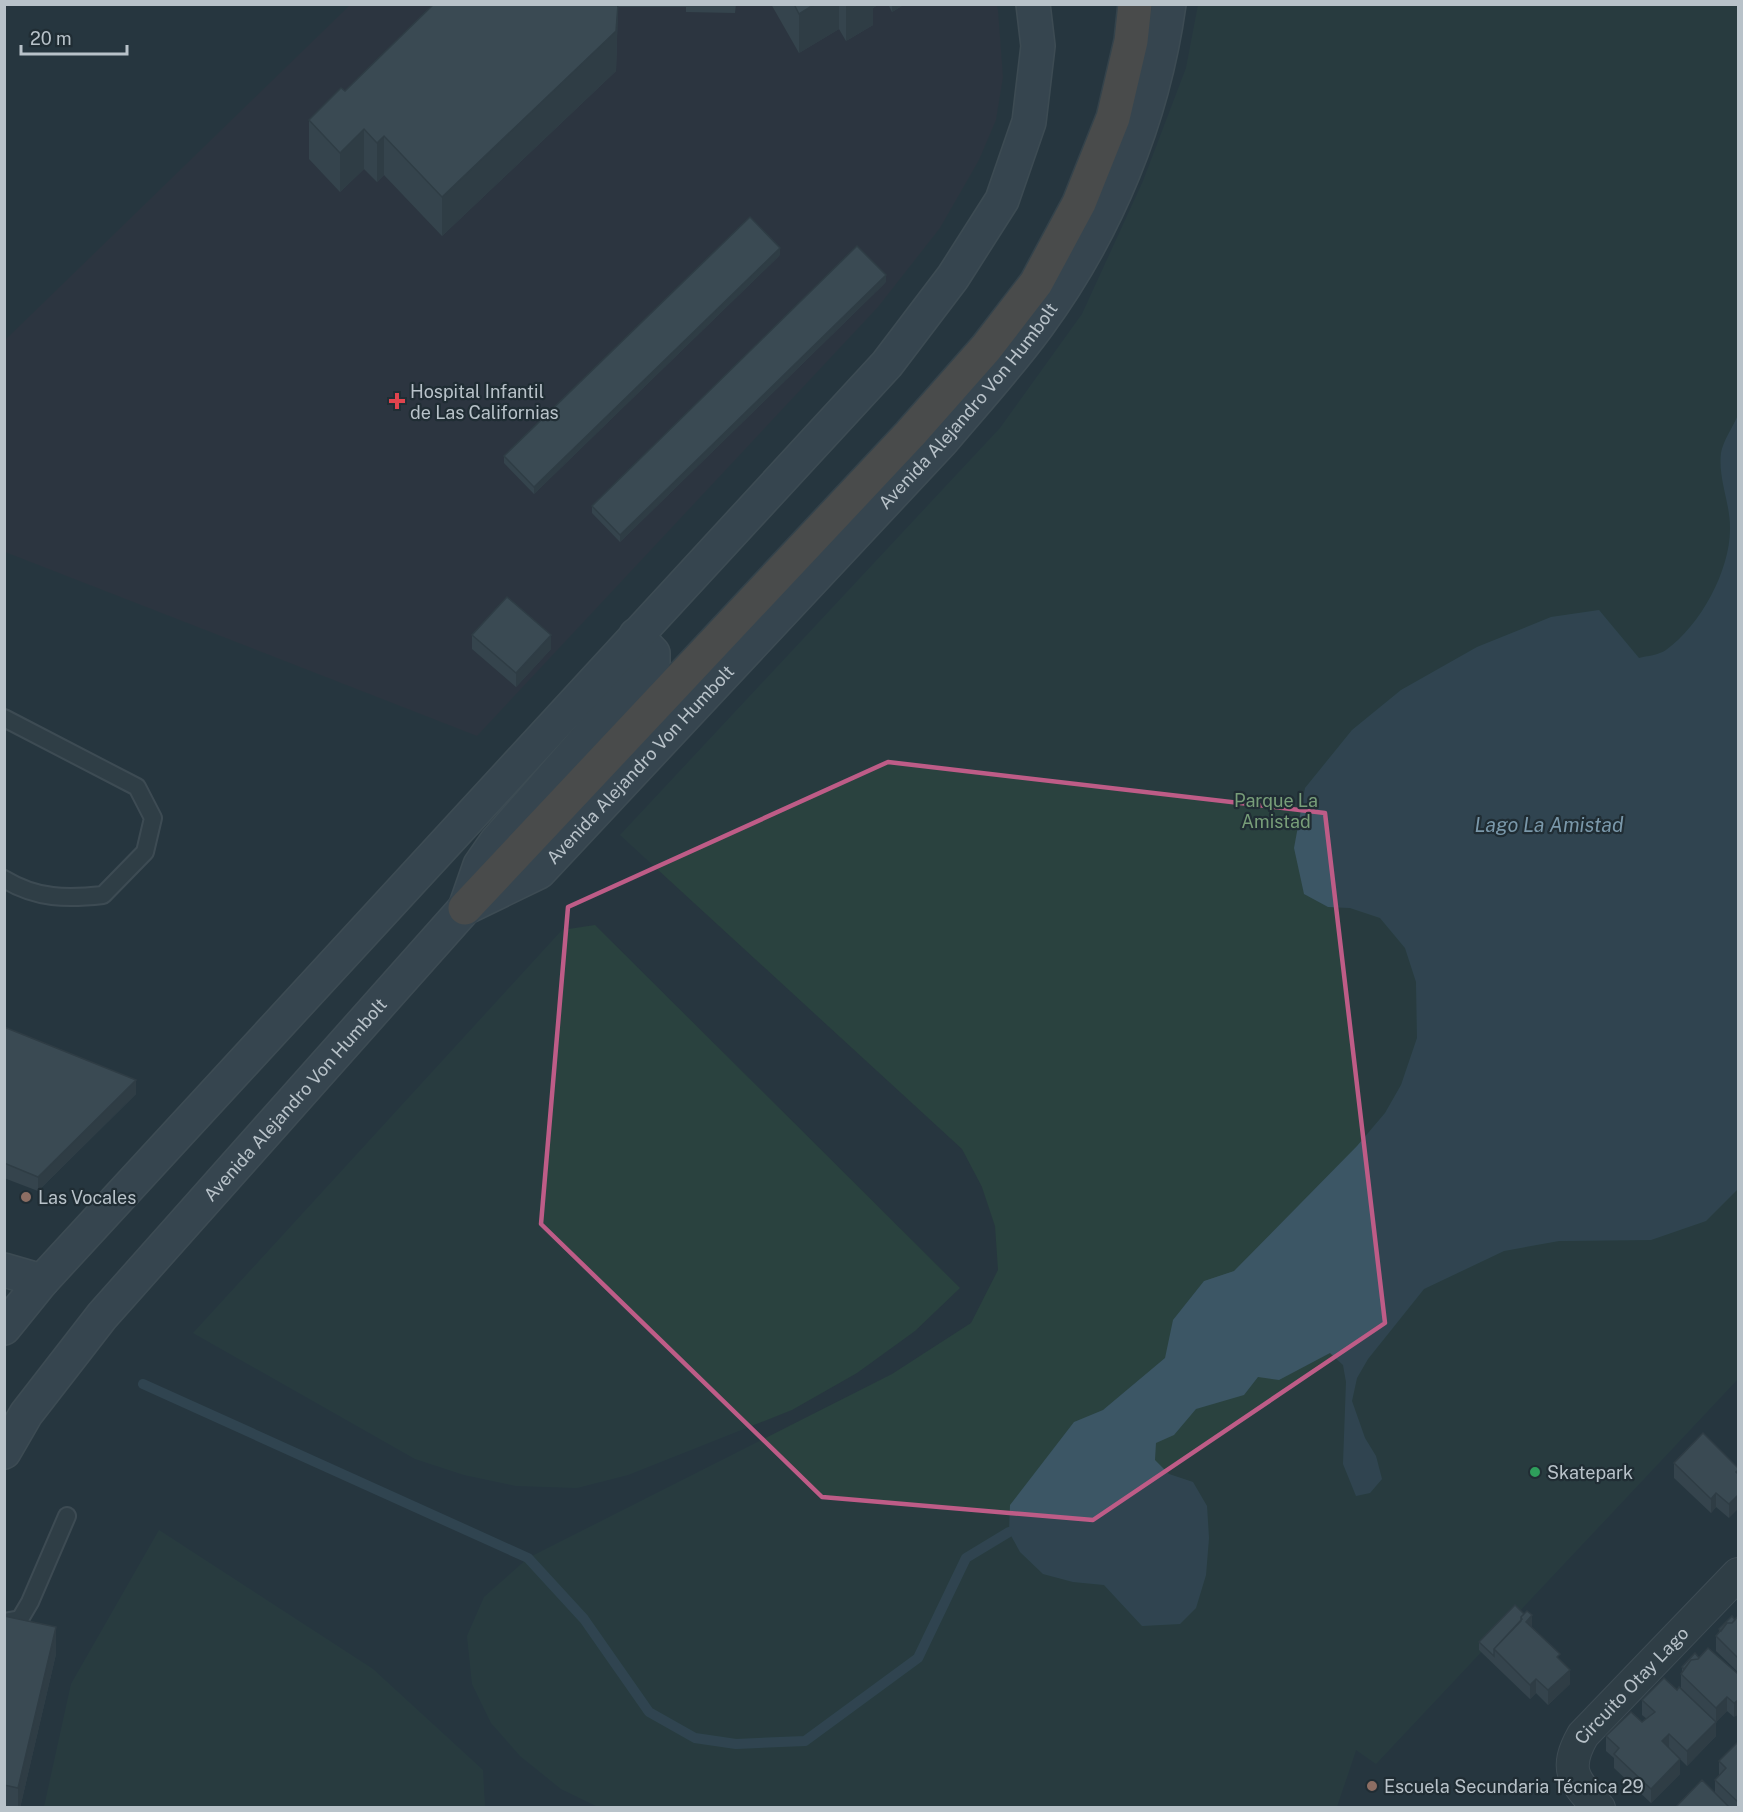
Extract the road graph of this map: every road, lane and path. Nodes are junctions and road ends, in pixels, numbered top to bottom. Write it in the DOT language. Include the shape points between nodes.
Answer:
graph roads {
  1 [pos="1033,4"];
  2 [pos="1136,4"];
  3 [pos="1169,4"];
  4 [pos="636,635"];
  5 [pos="4,718"];
  6 [pos="4,879"];
  7 [pos="465,908"];
  8 [pos="4,1270"];
  9 [pos="42,1281"];
  10 [pos="4,1328"];
  11 [pos="4,1452"];
  12 [pos="67,1516"];
  13 [pos="1738,1574"];
  14 [pos="4,1622"];
  15 [pos="1599,1808"];
  1 -- 4 [label="main road" via="1038,46 1029,122 1002,200 978,239 887,364"];
  2 -- 7 [label="highway" via="1113,118 1079,203 1036,283 986,348 910,434"];
  3 -- 7 [label="main road, Avenida Alejandro Von Humbolt" via="1162,57 1148,109 1109,206 1038,325 942,441 539,872"];
  4 -- 7 [label="main road" via="653,653 653,663 496,842 480,865"];
  4 -- 9 [label="main road"];
  5 -- 6 [label="lane" via="137,787 153,818 145,852 103,896 69,898 24,891"];
  7 -- 11 [label="main road, Avenida Alejandro Von Humbolt" via="102,1316 26,1414"];
  8 -- 9 [label="main road"];
  9 -- 10 [label="main road"];
  12 -- 14 [label="lane" via="20,1619"];
  13 -- 15 [label="street, Circuito Otay Lago" via="1583,1735 1572,1754 1572,1773"];
}
